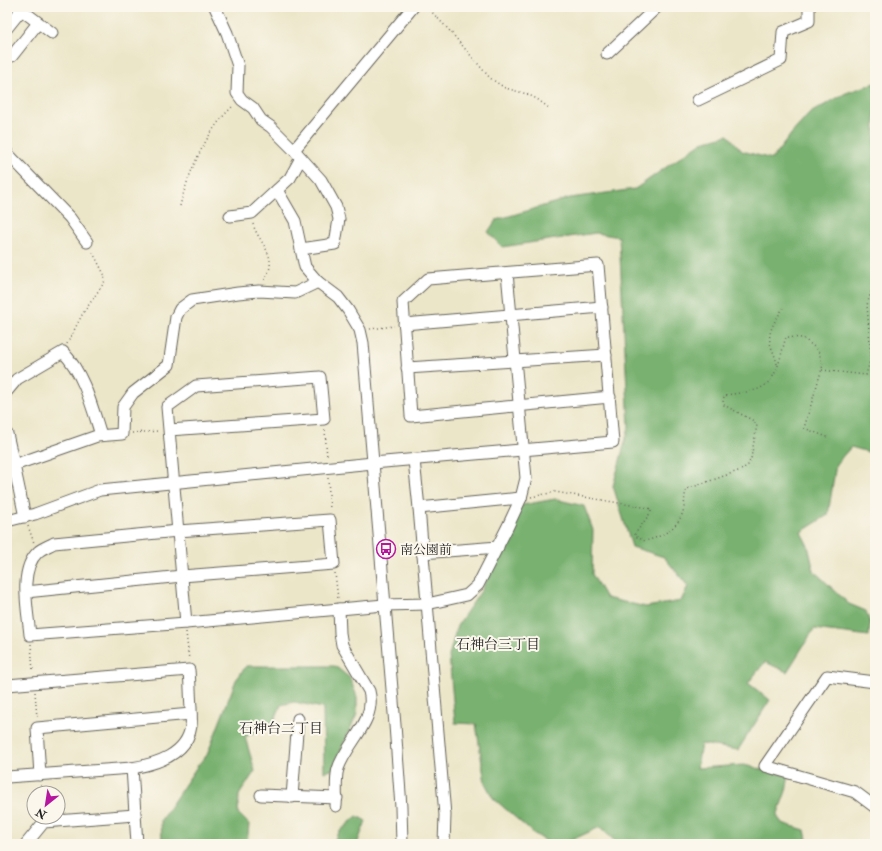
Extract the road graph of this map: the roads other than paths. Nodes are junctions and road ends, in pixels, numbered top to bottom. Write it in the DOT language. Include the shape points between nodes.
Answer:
graph roads {
  1 [pos="215,7"];
  2 [pos="413,7"];
  3 [pos="656,7"];
  4 [pos="809,7"];
  5 [pos="19,8"];
  6 [pos="38,23"];
  7 [pos="7,28"];
  8 [pos="52,33"];
  9 [pos="607,54"];
  10 [pos="12,56"];
  11 [pos="698,100"];
  12 [pos="7,153"];
  13 [pos="298,154"];
  14 [pos="277,190"];
  15 [pos="230,216"];
  16 [pos="87,242"];
  17 [pos="301,248"];
  18 [pos="507,273"];
  19 [pos="318,282"];
  20 [pos="602,307"];
  21 [pos="511,316"];
  22 [pos="404,324"];
  23 [pos="606,355"];
  24 [pos="514,362"];
  25 [pos="407,368"];
  26 [pos="7,390"];
  27 [pos="610,398"];
  28 [pos="519,406"];
  29 [pos="169,430"];
  30 [pos="7,434"];
  31 [pos="101,435"];
  32 [pos="523,450"];
  33 [pos="414,460"];
  34 [pos="373,463"];
  35 [pos="14,465"];
  36 [pos="174,482"];
  37 [pos="521,498"];
  38 [pos="419,508"];
  39 [pos="25,517"];
  40 [pos="7,521"];
  41 [pos="178,532"];
  42 [pos="498,547"];
  43 [pos="422,553"];
  44 [pos="182,576"];
  45 [pos="26,592"];
  46 [pos="384,604"];
  47 [pos="427,604"];
  48 [pos="339,609"];
  49 [pos="186,623"];
  50 [pos="875,682"];
  51 [pos="7,685"];
  52 [pos="191,714"];
  53 [pos="298,719"];
  54 [pos="132,768"];
  55 [pos="40,776"];
  56 [pos="7,777"];
  57 [pos="261,795"];
  58 [pos="292,796"];
  59 [pos="875,807"];
  60 [pos="135,815"];
  61 [pos="26,844"];
  62 [pos="137,844"];
  63 [pos="402,844"];
  64 [pos="444,844"];
  1 -- 13 [label="street" via="227,32 238,66 237,93 261,120"];
  2 -- 13 [label="street"];
  3 -- 9 [label="street"];
  4 -- 11 [label="street" via="810,21 783,32 781,60"];
  5 -- 6 [label="street"];
  5 -- 7 [label="street" via="19,13"];
  6 -- 8 [label="street"];
  6 -- 10 [label="street"];
  12 -- 16 [label="street" via="70,218"];
  13 -- 14 [label="street" via="290,178"];
  13 -- 17 [label="street" via="321,180 336,207 339,219 335,244"];
  14 -- 15 [label="street" via="252,213"];
  14 -- 17 [label="street" via="295,221"];
  17 -- 19 [label="street" via="305,267"];
  18 -- 20 [label="street" via="598,265"];
  18 -- 21 [label="street"];
  18 -- 22 [label="street" via="428,279 403,302"];
  19 -- 31 [label="street" via="295,293 259,291 192,300 180,309 176,317 169,365 133,393 123,407 122,434"];
  19 -- 34 [label="street" via="338,298 360,330"];
  20 -- 21 [label="street"];
  20 -- 23 [label="street"];
  21 -- 22 [label="street"];
  21 -- 24 [label="street"];
  22 -- 25 [label="street"];
  23 -- 24 [label="street"];
  23 -- 27 [label="street"];
  24 -- 25 [label="street"];
  24 -- 28 [label="street"];
  25 -- 28 [label="street" via="411,416"];
  26 -- 31 [label="street" via="17,379 63,352 88,392"];
  27 -- 28 [label="street"];
  27 -- 32 [label="street" via="613,442"];
  28 -- 32 [label="street"];
  29 -- 29 [label="street" via="324,419 320,377 196,386 167,407"];
  29 -- 36 [label="street"];
  30 -- 35 [label="street"];
  31 -- 35 [label="street"];
  32 -- 33 [label="street"];
  32 -- 37 [label="street" via="526,478"];
  33 -- 34 [label="street"];
  33 -- 38 [label="street"];
  34 -- 36 [label="street"];
  34 -- 46 [label="street"];
  35 -- 39 [label="street"];
  36 -- 39 [label="street" via="100,490"];
  36 -- 41 [label="street"];
  37 -- 38 [label="street"];
  37 -- 42 [label="street"];
  38 -- 43 [label="street"];
  39 -- 40 [label="street"];
  41 -- 44 [label="street"];
  41 -- 44 [label="street" via="330,520 334,564"];
  41 -- 45 [label="street" via="54,543 38,552 29,566 25,579"];
  42 -- 43 [label="street"];
  42 -- 47 [label="street" via="478,585 467,595"];
  43 -- 47 [label="street"];
  44 -- 45 [label="street"];
  44 -- 49 [label="street"];
  45 -- 49 [label="street" via="30,635"];
  46 -- 47 [label="street"];
  46 -- 48 [label="street"];
  46 -- 63 [label="street"];
  47 -- 64 [label="street" via="444,815"];
  48 -- 49 [label="street"];
  48 -- 58 [label="street" via="342,645 369,691 369,710 338,770 336,802"];
  50 -- 59 [label="street" via="827,676 765,766 854,792"];
  51 -- 52 [label="street" via="189,670"];
  52 -- 54 [label="street" via="191,727 180,750 152,765"];
  52 -- 55 [label="street" via="37,728"];
  53 -- 58 [label="street"];
  54 -- 55 [label="street"];
  54 -- 60 [label="street"];
  55 -- 56 [label="street"];
  57 -- 58 [label="street"];
  60 -- 61 [label="street" via="44,822"];
  60 -- 62 [label="street"];
}
